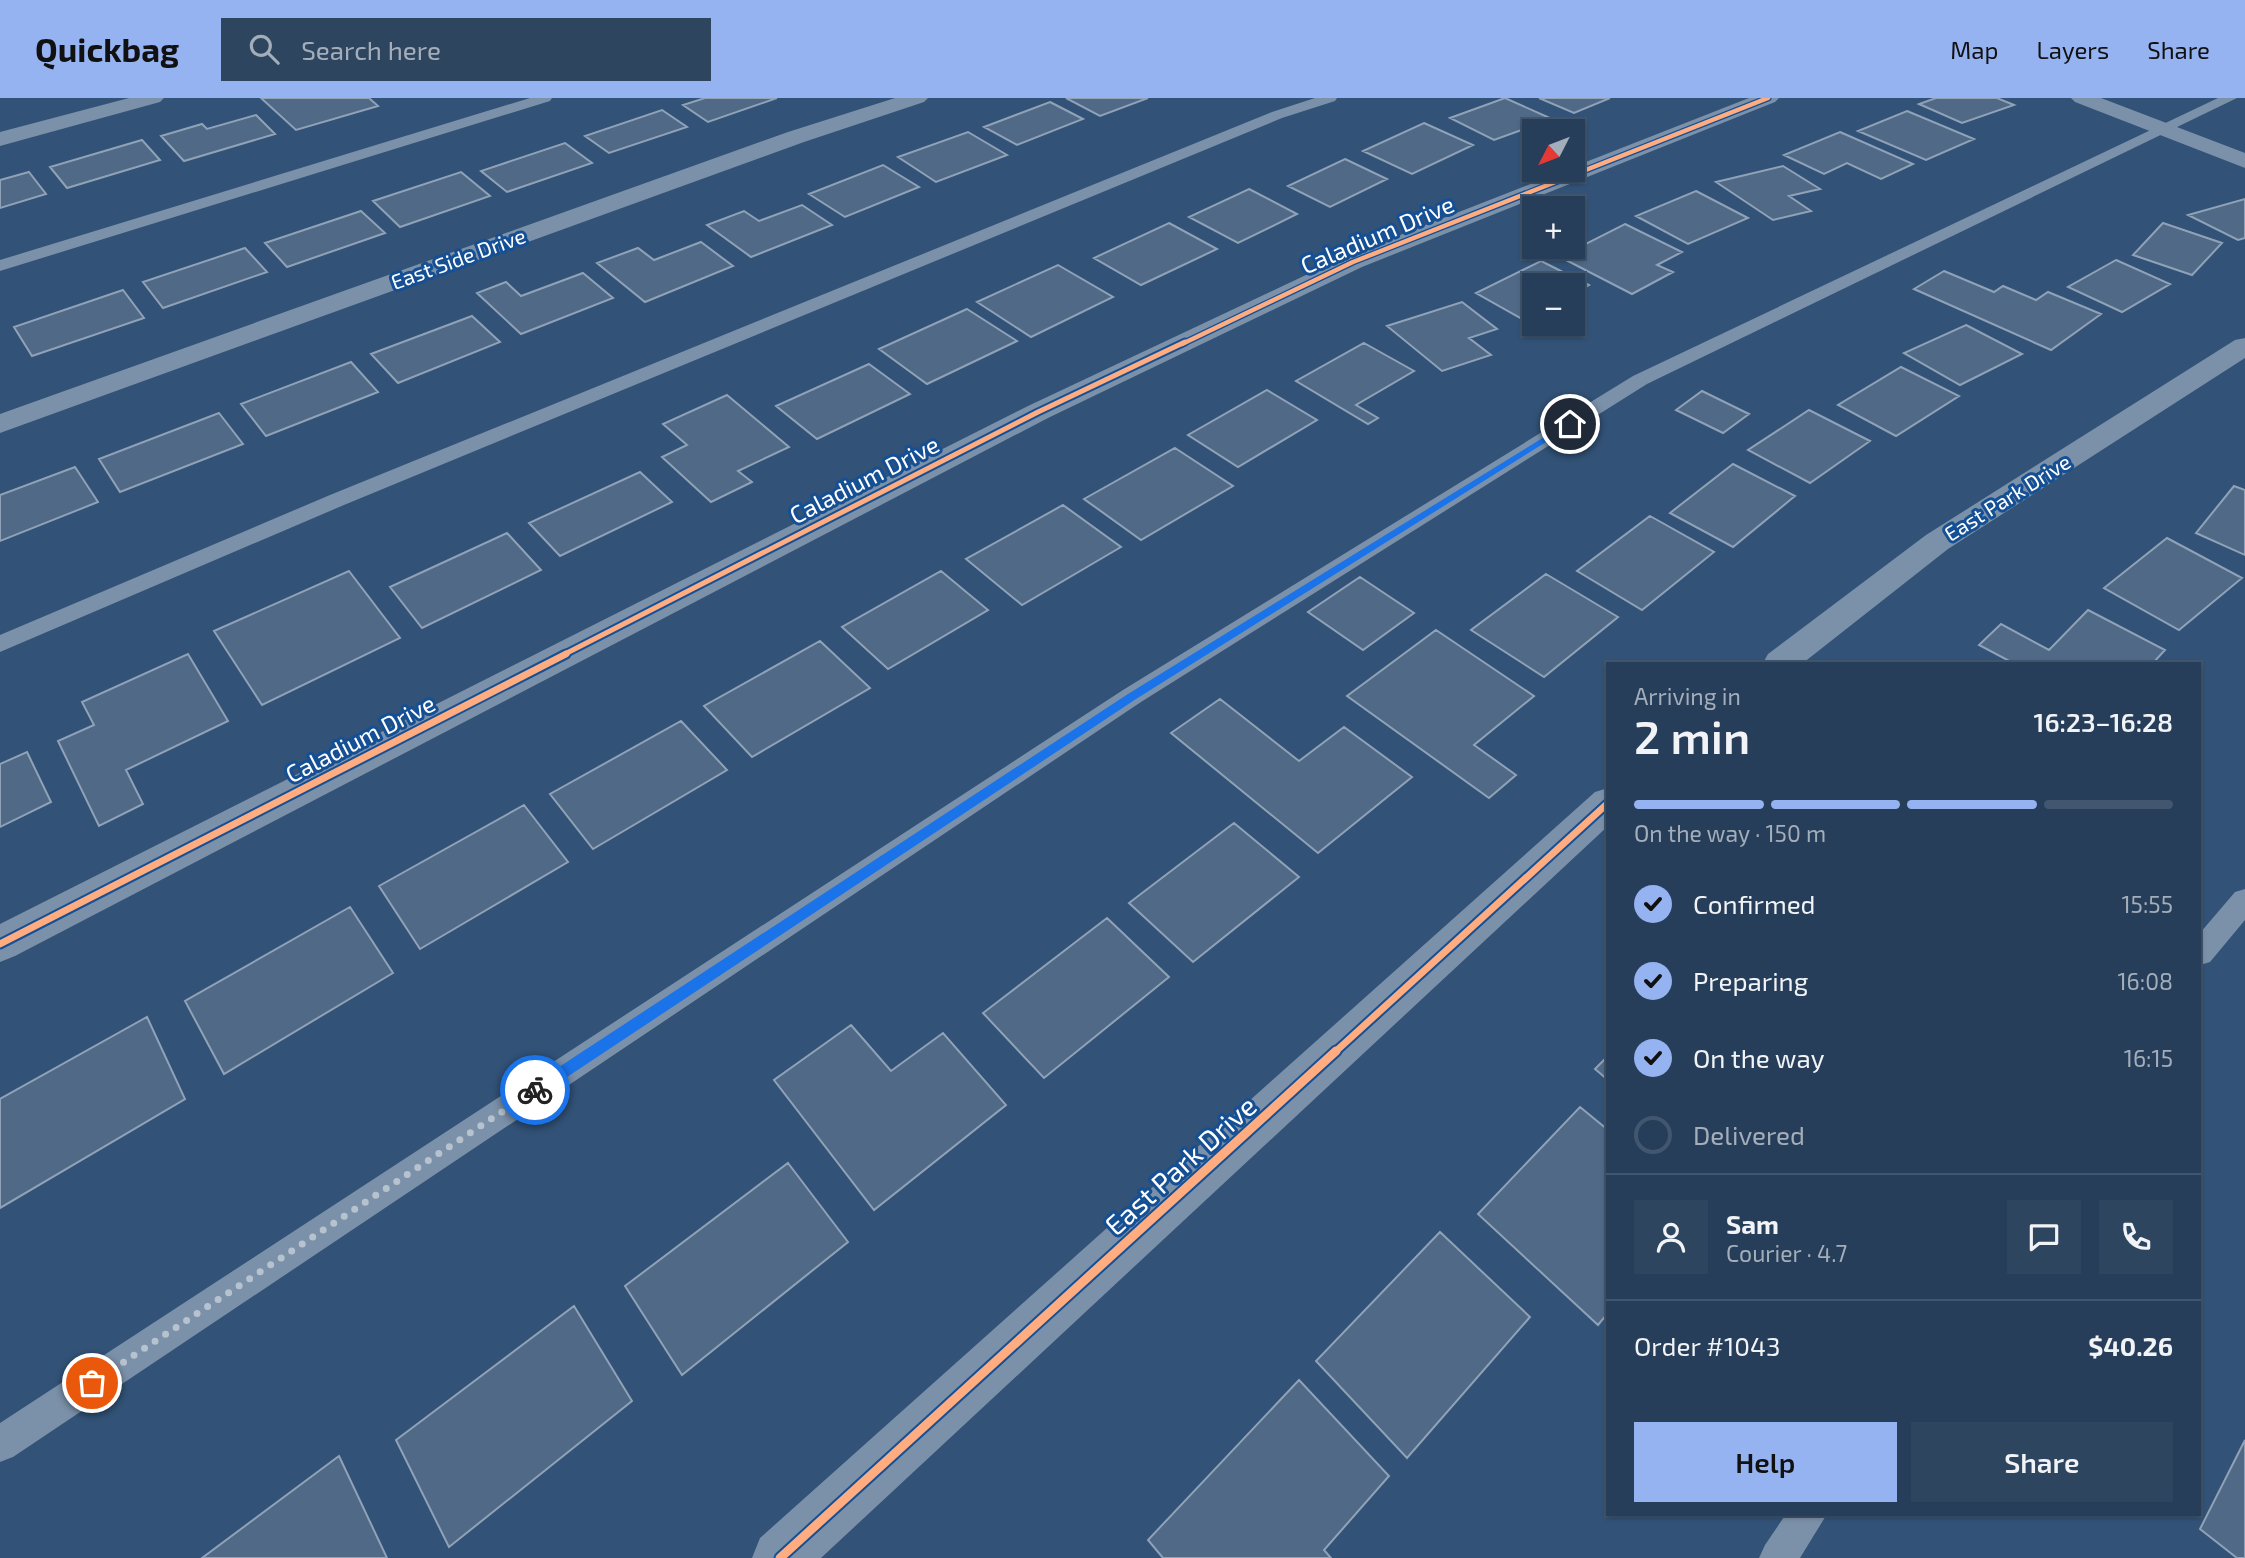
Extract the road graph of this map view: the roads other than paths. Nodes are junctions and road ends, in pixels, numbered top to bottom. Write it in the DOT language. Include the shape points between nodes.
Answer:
graph roads {
  1 [pos="153,98"];
  2 [pos="545,98"];
  3 [pos="917,98"];
  4 [pos="1330,98"];
  5 [pos="1769,98"];
  6 [pos="2082,98"];
  7 [pos="2230,98"];
  8 [pos="2164,130"];
  9 [pos="0,139"];
  10 [pos="2245,161"];
  11 [pos="0,266"];
  12 [pos="2245,346"];
  13 [pos="0,424"];
  14 [pos="0,644"];
  15 [pos="1781,662"];
  16 [pos="1606,805"];
  17 [pos="2245,901"];
  18 [pos="0,944"];
  19 [pos="2201,952"];
  20 [pos="0,1444"];
  21 [pos="1807,1516"];
  22 [pos="780,1558"];
  23 [pos="1778,1558"];
  1 -- 9 [label="street"];
  2 -- 11 [label="lane"];
  3 -- 13 [label="street, East Side Drive" via="796,137"];
  4 -- 14 [label="lane" via="1276,115 337,500"];
  5 -- 18 [label="street, Caladium Drive" via="1353,262 1063,400"];
  6 -- 8 [label="street"];
  7 -- 8 [label="lane"];
  8 -- 10 [label="street"];
  8 -- 20 [label="lane" via="1640,380 1132,696"];
  12 -- 15 [label="street, East Park Drive" via="1937,542"];
  16 -- 22 [label="street, East Park Drive"];
  17 -- 19 [label="lane"];
  21 -- 23 [label="lane"];
}
